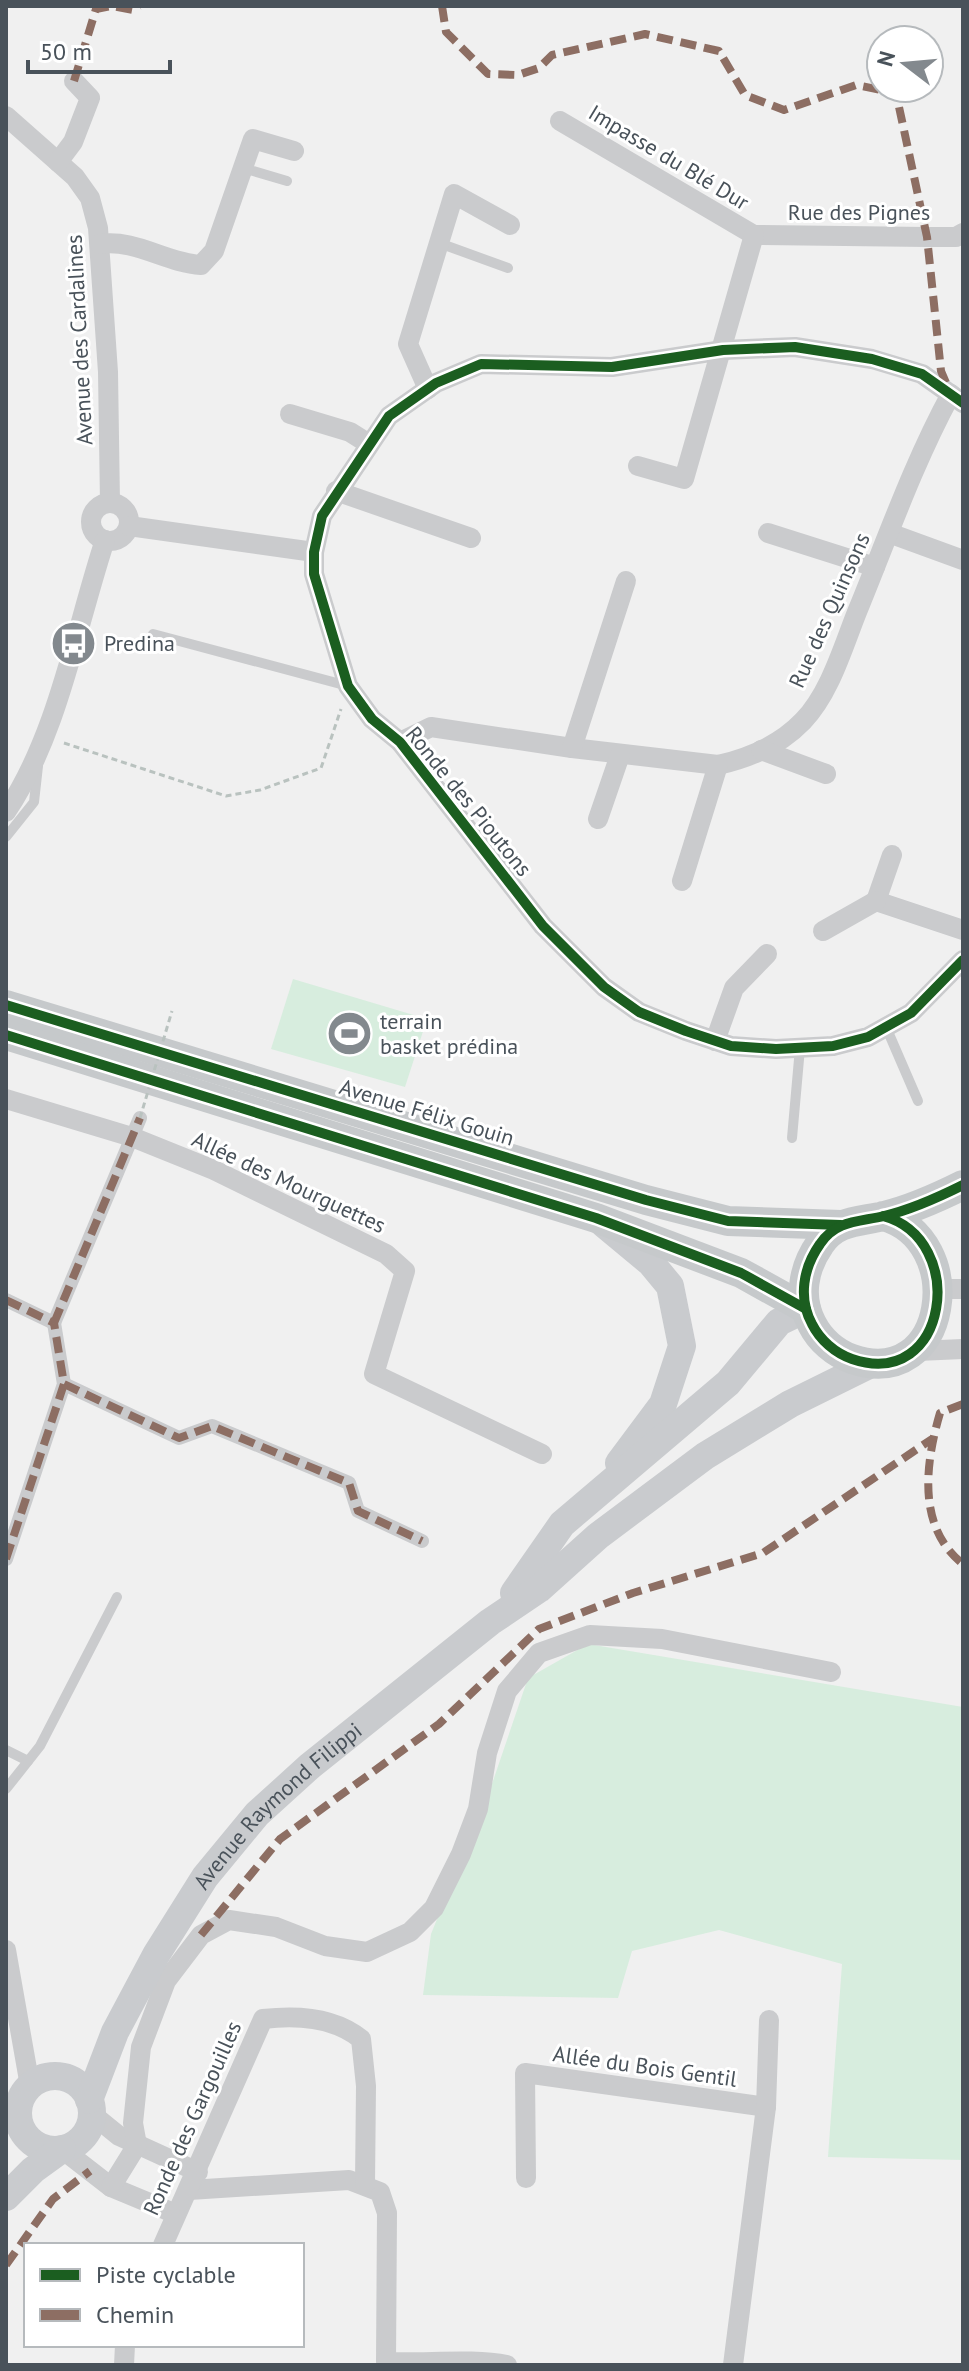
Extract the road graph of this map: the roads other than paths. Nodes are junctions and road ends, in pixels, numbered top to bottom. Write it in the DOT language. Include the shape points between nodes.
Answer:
graph roads {
  1 [pos="74,81"];
  2 [pos="6,116"];
  3 [pos="560,121"];
  4 [pos="294,151"];
  5 [pos="58,162"];
  6 [pos="243,168"];
  7 [pos="287,181"];
  8 [pos="510,225"];
  9 [pos="963,233"];
  10 [pos="754,235"];
  11 [pos="439,243"];
  12 [pos="100,244"];
  13 [pos="508,268"];
  14 [pos="723,350"];
  15 [pos="428,389"];
  16 [pos="957,399"];
  17 [pos="290,414"];
  18 [pos="369,444"];
  19 [pos="638,466"];
  20 [pos="336,491"];
  21 [pos="110,503"];
  22 [pos="129,526"];
  23 [pos="768,533"];
  24 [pos="889,533"];
  25 [pos="471,538"];
  26 [pos="105,540"];
  27 [pos="314,552"];
  28 [pos="963,560"];
  29 [pos="875,567"];
  30 [pos="626,581"];
  31 [pos="153,634"];
  32 [pos="348,686"];
  33 [pos="400,742"];
  34 [pos="42,743"];
  35 [pos="572,748"];
  36 [pos="761,750"];
  37 [pos="620,755"];
  38 [pos="718,765"];
  39 [pos="826,774"];
  40 [pos="6,812"];
  41 [pos="598,819"];
  42 [pos="6,837"];
  43 [pos="892,855"];
  44 [pos="682,881"];
  45 [pos="876,901"];
  46 [pos="963,930"];
  47 [pos="823,931"];
  48 [pos="767,954"];
  49 [pos="963,960"];
  50 [pos="6,1005"];
  51 [pos="886,1027"];
  52 [pos="6,1035"];
  53 [pos="715,1041"];
  54 [pos="800,1048"];
  55 [pos="6,1099"];
  56 [pos="918,1101"];
  57 [pos="136,1128"];
  58 [pos="792,1138"];
  59 [pos="963,1185"];
  60 [pos="883,1216"];
  61 [pos="596,1218"];
  62 [pos="841,1225"];
  63 [pos="957,1281"];
  64 [pos="6,1300"];
  65 [pos="806,1309"];
  66 [pos="54,1323"];
  67 [pos="963,1349"];
  68 [pos="918,1351"];
  69 [pos="873,1363"];
  70 [pos="64,1384"];
  71 [pos="542,1454"];
  72 [pos="597,1493"];
  73 [pos="422,1541"];
  74 [pos="6,1559"];
  75 [pos="117,1597"];
  76 [pos="490,1622"];
  77 [pos="831,1672"];
  78 [pos="6,1750"];
  79 [pos="28,1761"];
  80 [pos="6,1789"];
  81 [pos="6,1950"];
  82 [pos="10,2001"];
  83 [pos="769,2020"];
  84 [pos="115,2032"];
  85 [pos="65,2077"];
  86 [pos="30,2086"];
  87 [pos="90,2107"];
  88 [pos="766,2107"];
  89 [pos="23,2130"];
  90 [pos="137,2145"];
  91 [pos="62,2149"];
  92 [pos="526,2178"];
  93 [pos="194,2181"];
  94 [pos="365,2184"];
  95 [pos="111,2187"];
  96 [pos="9,2195"];
  97 [pos="176,2214"];
  98 [pos="164,2243"];
  99 [pos="431,2365"];
  100 [pos="463,2365"];
  101 [pos="507,2365"];
  102 [pos="733,2365"];
  1 -- 5 [label="street" via="90,98 73,142"];
  2 -- 5 [label="street, Avenue des Cardalines"];
  3 -- 10 [label="street, Impasse du Blé Dur"];
  4 -- 6 [label="street" via="253,139"];
  5 -- 12 [label="street, Avenue des Cardalines" via="90,198"];
  6 -- 7 [label="lane"];
  6 -- 12 [label="street" via="214,251 201,265 120,241"];
  8 -- 11 [label="street" via="454,194"];
  9 -- 10 [label="street, Rue des Pignes"];
  10 -- 14 [label="street"];
  11 -- 13 [label="lane"];
  11 -- 15 [label="street" via="408,344"];
  12 -- 21 [label="street, Avenue des Cardalines"];
  14 -- 15 [label="street, Ronde des Pioutons" via="612,367 481,364"];
  14 -- 16 [label="street, Ronde des Pioutons" via="795,347 872,359 922,374"];
  14 -- 19 [label="street" via="684,479"];
  15 -- 18 [label="street, Ronde des Pioutons" via="389,416"];
  16 -- 24 [label="street, Rue des Quinsons" via="926,439"];
  17 -- 18 [label="street" via="350,432"];
  18 -- 20 [label="street, Ronde des Pioutons"];
  20 -- 25 [label="street"];
  20 -- 27 [label="street, Ronde des Pioutons" via="322,516"];
  21 -- 22 [label="street" via="125,510"];
  21 -- 26 [label="street" via="96,509 92,518 93,530"];
  22 -- 26 [label="street" via="117,540"];
  22 -- 27 [label="street"];
  23 -- 29 [label="street"];
  24 -- 28 [label="street"];
  24 -- 29 [label="street, Rue des Quinsons"];
  26 -- 34 [label="street"];
  27 -- 32 [label="street, Ronde des Pioutons" via="314,574"];
  29 -- 36 [label="street, Rue des Quinsons" via="834,669 805,720"];
  30 -- 35 [label="street"];
  31 -- 32 [label="lane"];
  32 -- 33 [label="street, Ronde des Pioutons" via="372,719"];
  33 -- 35 [label="street, Rue des Quinsons" via="431,727"];
  33 -- 53 [label="street, Ronde des Pioutons" via="543,926 604,987 639,1012"];
  34 -- 40 [label="street"];
  34 -- 42 [label="lane" via="34,802"];
  35 -- 37 [label="street, Rue des Quinsons"];
  36 -- 38 [label="street, Rue des Quinsons"];
  36 -- 39 [label="street"];
  37 -- 38 [label="street, Rue des Quinsons"];
  37 -- 41 [label="street"];
  38 -- 44 [label="street"];
  43 -- 45 [label="street"];
  45 -- 46 [label="street"];
  45 -- 47 [label="street"];
  48 -- 53 [label="street" via="734,988"];
  49 -- 51 [label="street, Ronde des Pioutons" via="911,1013"];
  50 -- 62 [label="main road, Avenue Félix Gouin" via="660,1204 728,1221"];
  51 -- 54 [label="street, Ronde des Pioutons" via="833,1046"];
  51 -- 56 [label="lane"];
  52 -- 61 [label="main road"];
  53 -- 54 [label="street, Ronde des Pioutons"];
  54 -- 58 [label="lane"];
  55 -- 57 [label="street, Allée des Mourguettes"];
  57 -- 66 [label="street"];
  57 -- 71 [label="street, Allée des Mourguettes" via="386,1254 405,1271 374,1374"];
  59 -- 60 [label="main road, Avenue Félix Gouin"];
  60 -- 62 [label="main road, Avenue Félix Gouin"];
  60 -- 63 [label="main road" via="901,1220 931,1240"];
  61 -- 65 [label="main road" via="741,1273"];
  61 -- 72 [label="main road, Avenue Raymond Filippi" via="651,1263 670,1286 682,1346 663,1404"];
  62 -- 65 [label="main road" via="821,1241 809,1262 803,1285"];
  63 -- 68 [label="main road" via="937,1333"];
  64 -- 66 [label="street"];
  65 -- 69 [label="main road" via="835,1351"];
  65 -- 72 [label="main road, Avenue Raymond Filippi" via="779,1322 728,1383"];
  66 -- 70 [label="street"];
  67 -- 68 [label="street"];
  68 -- 69 [label="main road" via="897,1361"];
  69 -- 76 [label="main road, Avenue Raymond Filippi" via="790,1404 705,1456"];
  70 -- 73 [label="street" via="179,1438 212,1426 349,1483 358,1511"];
  70 -- 74 [label="street"];
  72 -- 76 [label="main road, Avenue Raymond Filippi" via="562,1524"];
  75 -- 79 [label="lane"];
  76 -- 84 [label="main road, Avenue Raymond Filippi" via="257,1814 205,1877"];
  77 -- 90 [label="street" via="662,1639 590,1635 539,1653 507,1691 487,1753 478,1809 461,1854 434,1908 410,1932 367,1952 229,1920 201,1935 166,1981 141,2047 133,2123"];
  78 -- 79 [label="lane"];
  79 -- 80 [label="lane"];
  81 -- 82 [label="street"];
  82 -- 86 [label="street"];
  83 -- 88 [label="street, Allée du Bois Gentil"];
  84 -- 85 [label="main road, Avenue Raymond Filippi" via="91,2060"];
  84 -- 87 [label="main road, Avenue Raymond Filippi"];
  85 -- 86 [label="main road" via="42,2078"];
  85 -- 87 [label="main road" via="79,2085"];
  86 -- 89 [label="main road" via="18,2108"];
  87 -- 90 [label="street"];
  87 -- 91 [label="main road" via="88,2128 79,2141"];
  88 -- 92 [label="street, Allée du Bois Gentil" via="525,2073"];
  88 -- 102 [label="street, Allée du Bois Gentil"];
  89 -- 91 [label="main road" via="44,2148"];
  89 -- 96 [label="main road" via="21,2166"];
  90 -- 93 [label="street"];
  90 -- 95 [label="street"];
  91 -- 95 [label="street"];
  91 -- 96 [label="main road"];
  93 -- 94 [label="street"];
  93 -- 94 [label="street, Ronde des Gargouilles" via="255,2030 263,2019 291,2016 344,2026 361,2039"];
  93 -- 97 [label="street, Ronde des Gargouilles"];
  94 -- 99 [label="street" via="380,2192 387,2213 386,2362"];
  95 -- 97 [label="street"];
  97 -- 98 [label="street, Ronde des Gargouilles"];
  99 -- 100 [label="street"];
  100 -- 101 [label="street"];
}
